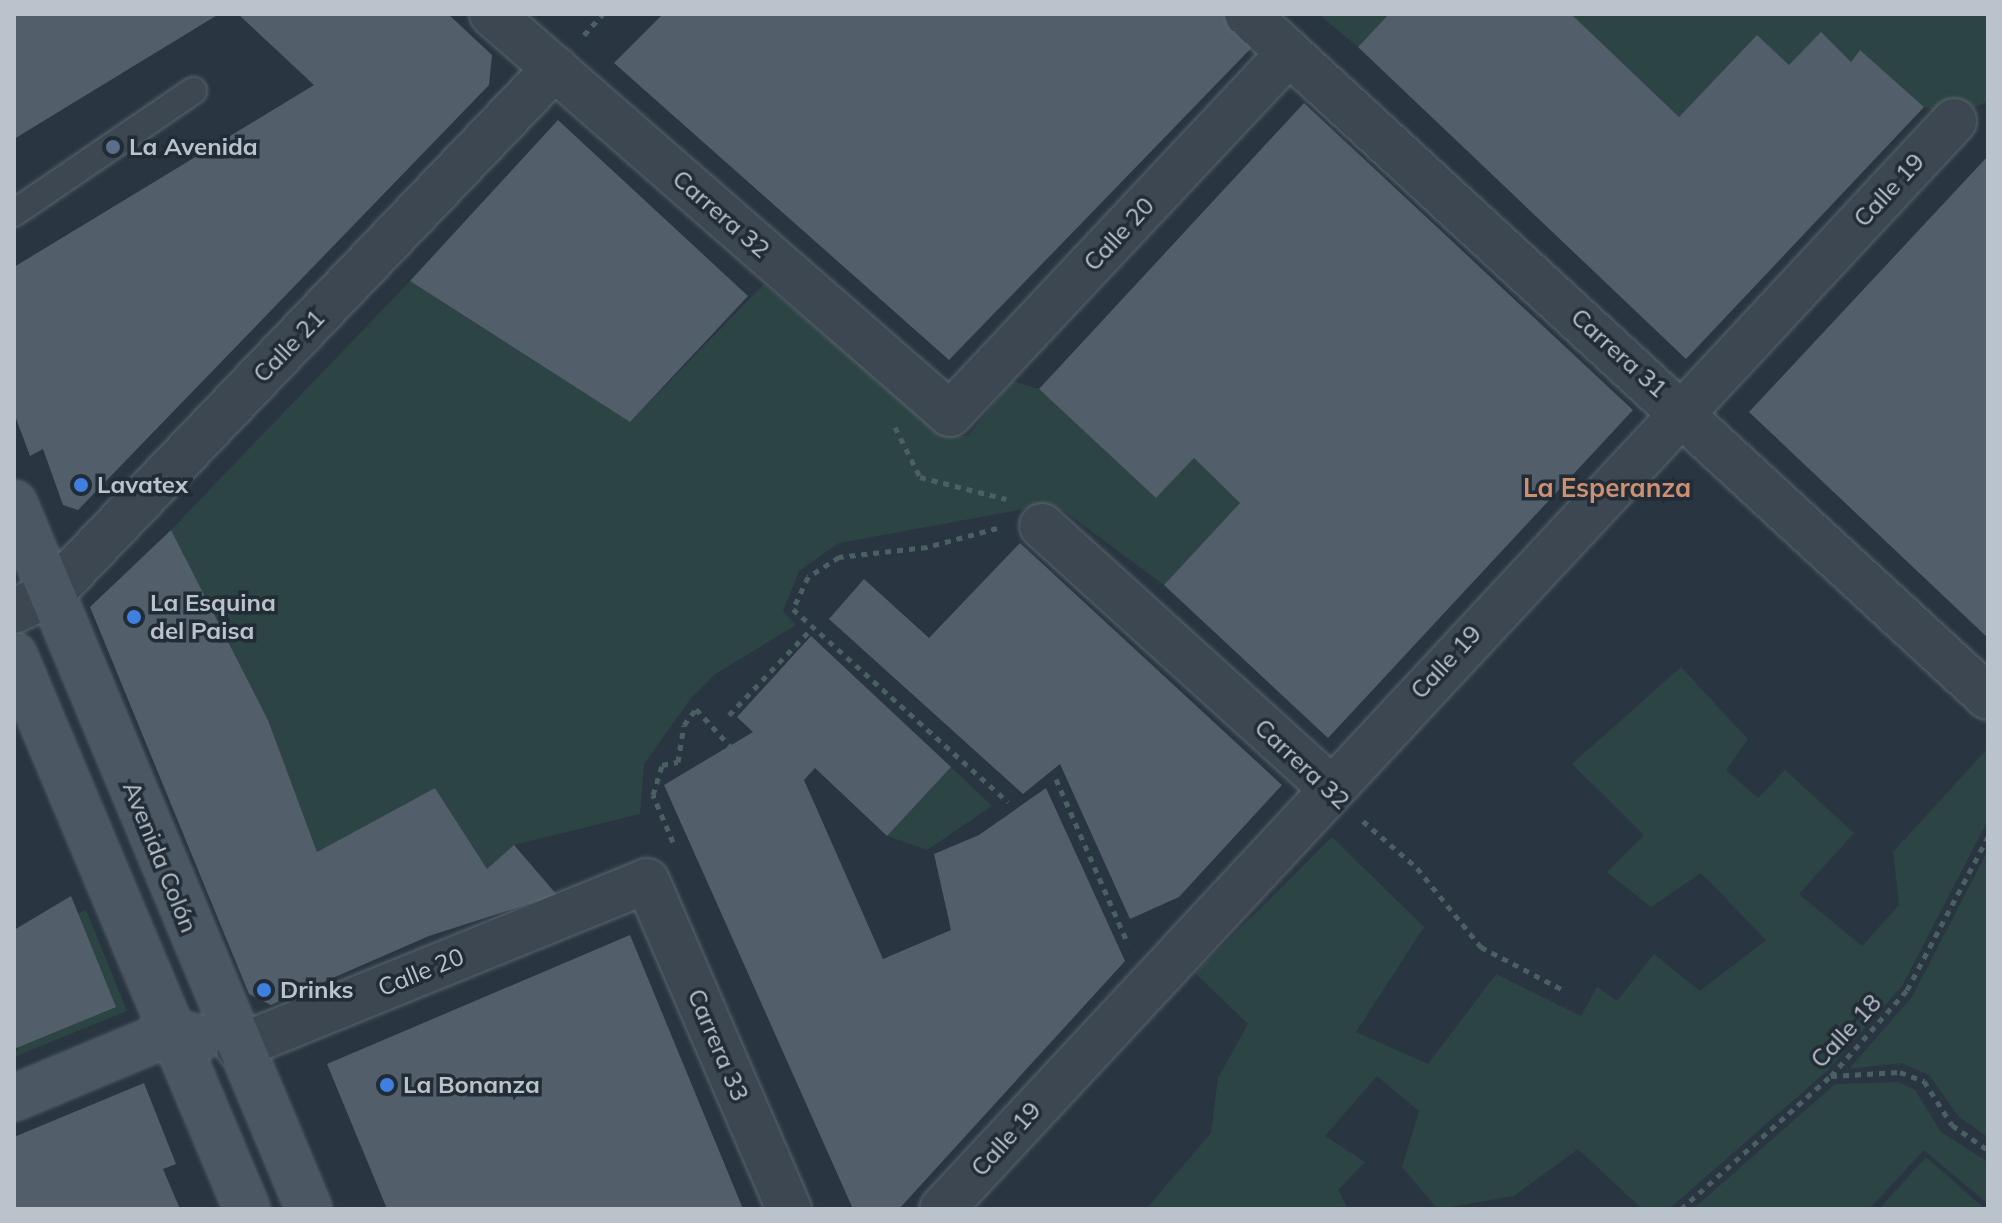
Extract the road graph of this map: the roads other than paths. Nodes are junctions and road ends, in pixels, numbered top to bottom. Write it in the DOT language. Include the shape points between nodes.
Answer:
graph roads {
  1 [pos="492,14"];
  2 [pos="1247,14"];
  3 [pos="1288,54"];
  4 [pos="555,68"];
  5 [pos="193,91"];
  6 [pos="1954,121"];
  7 [pos="14,213"];
  8 [pos="1683,411"];
  9 [pos="950,414"];
  10 [pos="14,503"];
  11 [pos="1042,526"];
  12 [pos="33,602"];
  13 [pos="14,655"];
  14 [pos="1988,697"];
  15 [pos="1329,786"];
  16 [pos="647,881"];
  17 [pos="172,1032"];
  18 [pos="238,1047"];
  19 [pos="14,1098"];
  20 [pos="247,1209"];
  21 [pos="309,1209"];
  22 [pos="789,1209"];
  23 [pos="942,1209"];
  1 -- 4 [label="street, Carrera 32"];
  2 -- 3 [label="street, Carrera 31"];
  3 -- 8 [label="street, Carrera 31"];
  3 -- 9 [label="street, Calle 20"];
  4 -- 9 [label="street, Carrera 32"];
  4 -- 12 [label="street, Calle 21"];
  5 -- 7 [label="lane"];
  6 -- 8 [label="street, Calle 19"];
  8 -- 14 [label="street, Carrera 31"];
  8 -- 15 [label="street, Calle 19"];
  10 -- 12 [label="main road, Avenida Colón"];
  11 -- 15 [label="street, Carrera 32"];
  12 -- 18 [label="main road, Avenida Colón"];
  13 -- 17 [label="main road"];
  15 -- 23 [label="street, Calle 19"];
  16 -- 18 [label="street, Calle 20"];
  16 -- 22 [label="street, Carrera 33"];
  17 -- 18 [label="main road"];
  17 -- 19 [label="main road"];
  17 -- 20 [label="main road"];
  18 -- 21 [label="main road, Avenida Colón"];
}
